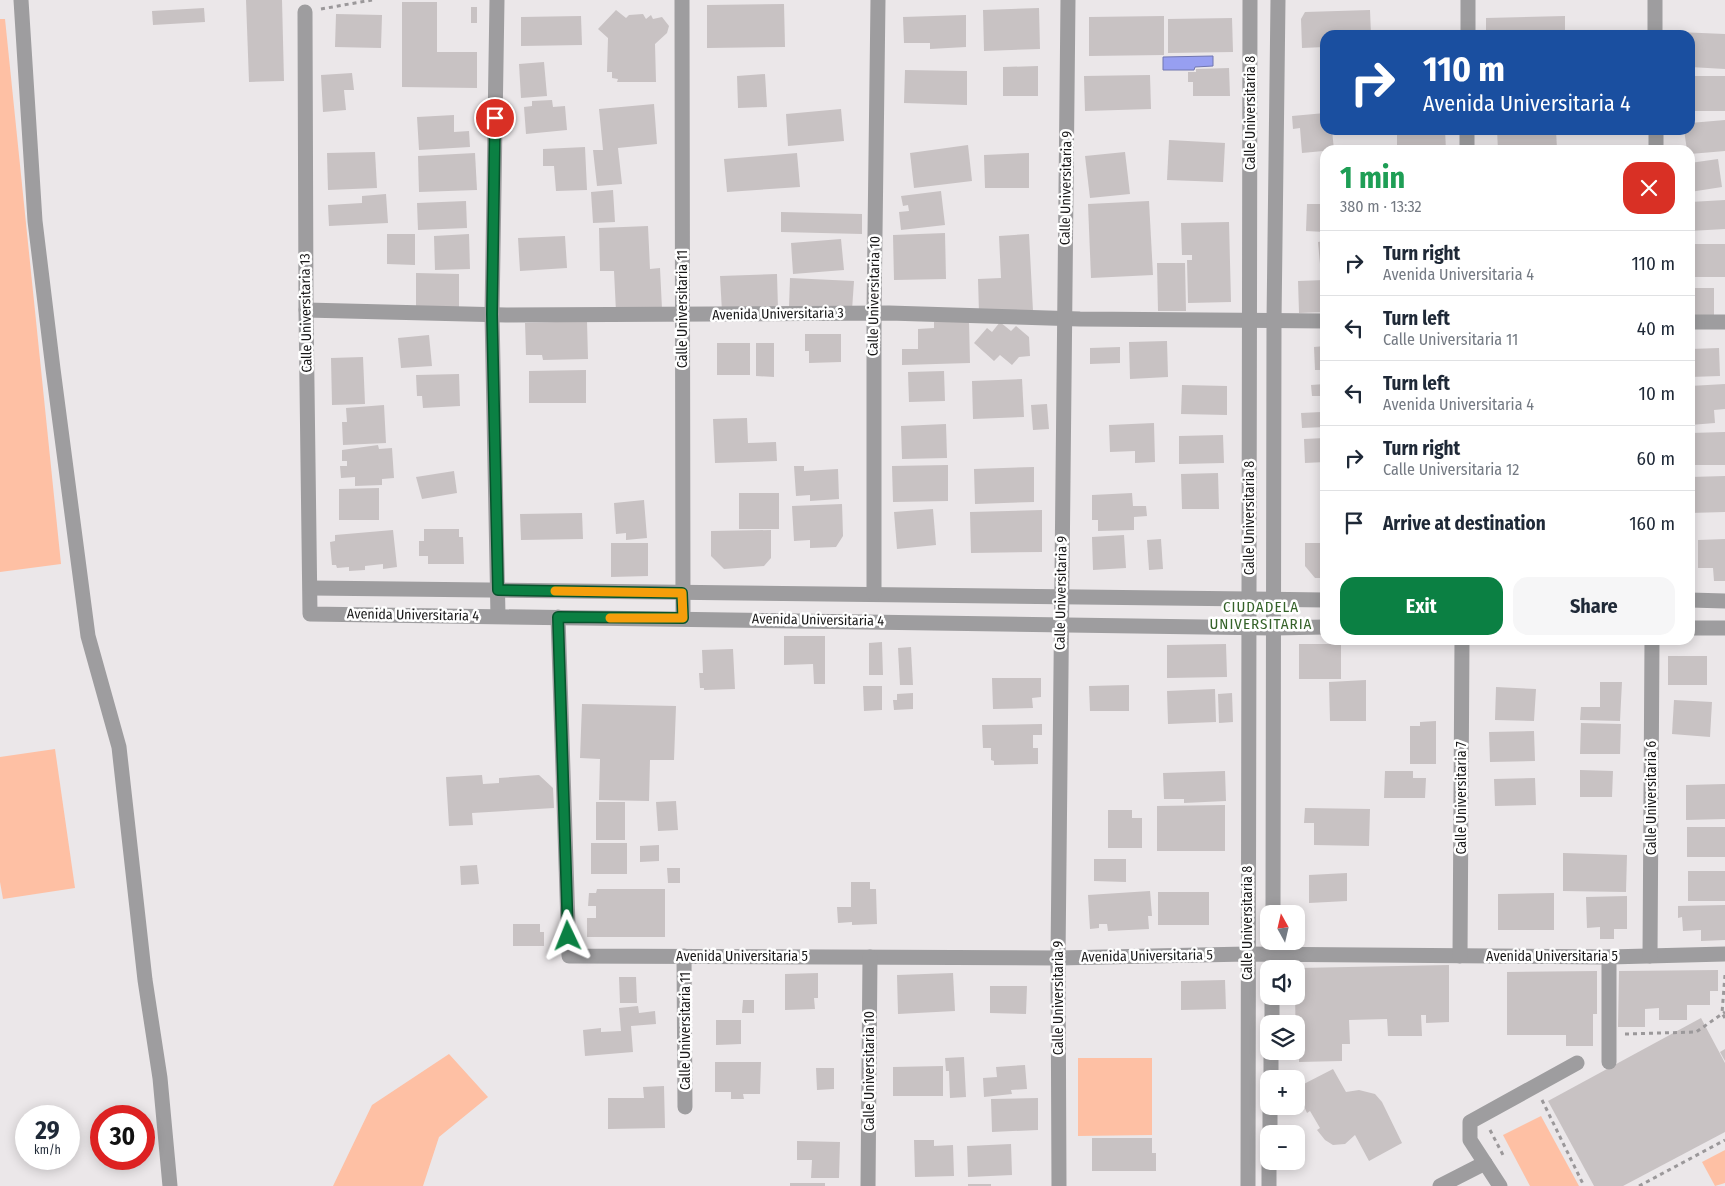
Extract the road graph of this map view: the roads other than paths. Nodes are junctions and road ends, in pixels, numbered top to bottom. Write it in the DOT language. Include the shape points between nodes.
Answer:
graph roads {
  1 [pos="22,0"];
  2 [pos="497,0"];
  3 [pos="682,0"];
  4 [pos="878,0"];
  5 [pos="1068,0"];
  6 [pos="1250,0"];
  7 [pos="1278,0"];
  8 [pos="1468,0"];
  9 [pos="1655,0"];
  10 [pos="305,12"];
  11 [pos="1468,30"];
  12 [pos="1655,30"];
  13 [pos="1250,164"];
  14 [pos="1276,165"];
  15 [pos="306,310"];
  16 [pos="874,313"];
  17 [pos="492,314"];
  18 [pos="682,315"];
  19 [pos="1064,318"];
  20 [pos="1250,320"];
  21 [pos="1274,321"];
  22 [pos="1320,321"];
  23 [pos="1695,322"];
  24 [pos="1725,322"];
  25 [pos="311,588"];
  26 [pos="498,590"];
  27 [pos="682,593"];
  28 [pos="874,593"];
  29 [pos="894,593"];
  30 [pos="1062,596"];
  31 [pos="1248,600"];
  32 [pos="1274,600"];
  33 [pos="1320,600"];
  34 [pos="1695,600"];
  35 [pos="1725,601"];
  36 [pos="310,614"];
  37 [pos="498,616"];
  38 [pos="558,617"];
  39 [pos="683,618"];
  40 [pos="894,621"];
  41 [pos="1061,625"];
  42 [pos="1320,626"];
  43 [pos="1248,627"];
  44 [pos="1274,628"];
  45 [pos="1695,628"];
  46 [pos="1725,628"];
  47 [pos="1462,645"];
  48 [pos="1652,645"];
  49 [pos="1273,905"];
  50 [pos="1247,954"];
  51 [pos="1725,954"];
  52 [pos="1273,955"];
  53 [pos="684,956"];
  54 [pos="1460,956"];
  55 [pos="1650,956"];
  56 [pos="870,957"];
  57 [pos="1609,957"];
  58 [pos="1058,958"];
  59 [pos="1609,1062"];
  60 [pos="1577,1063"];
  61 [pos="685,1107"];
  62 [pos="1485,1163"];
  63 [pos="1270,1170"];
  64 [pos="170,1186"];
  65 [pos="868,1186"];
  66 [pos="1058,1186"];
  67 [pos="1248,1186"];
  68 [pos="1269,1186"];
  69 [pos="1440,1186"];
  70 [pos="1500,1186"];
  1 -- 64 [label="street" via="35,221 88,636 119,747 145,980 160,1078"];
  2 -- 17 [label="street"];
  3 -- 18 [label="street, Calle Universitaria 11"];
  4 -- 16 [label="street, Calle Universitaria 10"];
  5 -- 19 [label="street, Calle Universitaria 9"];
  6 -- 13 [label="street, Calle Universitaria 8"];
  7 -- 14 [label="street, Calle Universitaria 8"];
  8 -- 11 [label="street"];
  9 -- 12 [label="street"];
  10 -- 15 [label="street, Calle Universitaria 13"];
  13 -- 14 [label="street"];
  13 -- 20 [label="street, Calle Universitaria 8"];
  14 -- 21 [label="street, Calle Universitaria 8"];
  15 -- 17 [label="street, Avenida Universitaria 3"];
  15 -- 25 [label="street, Calle Universitaria 13"];
  16 -- 18 [label="street, Avenida Universitaria 3"];
  16 -- 19 [label="street, Avenida Universitaria 3"];
  16 -- 28 [label="street, Calle Universitaria 10"];
  17 -- 18 [label="street, Avenida Universitaria 3"];
  17 -- 26 [label="street"];
  18 -- 27 [label="street, Calle Universitaria 11"];
  19 -- 20 [label="street, Avenida Universitaria 3"];
  19 -- 30 [label="street, Calle Universitaria 9"];
  20 -- 21 [label="street, Avenida Universitaria 3"];
  20 -- 31 [label="street, Calle Universitaria 8"];
  21 -- 22 [label="street"];
  21 -- 32 [label="street, Calle Universitaria 8"];
  23 -- 24 [label="street"];
  25 -- 26 [label="street, Avenida Universitaria 4"];
  25 -- 36 [label="street, Calle Universitaria 13"];
  26 -- 27 [label="street, Avenida Universitaria 4"];
  26 -- 37 [label="street"];
  27 -- 28 [label="street, Avenida Universitaria 4"];
  27 -- 39 [label="street, Calle Universitaria 11"];
  28 -- 29 [label="street, Avenida Universitaria 4"];
  29 -- 30 [label="street, Avenida Universitaria 4"];
  29 -- 40 [label="street"];
  30 -- 31 [label="street, Avenida Universitaria 4"];
  30 -- 41 [label="street, Calle Universitaria 9"];
  31 -- 32 [label="street, Avenida Universitaria 4"];
  31 -- 43 [label="street, Calle Universitaria 8"];
  32 -- 33 [label="street, Avenida Universitaria 4"];
  32 -- 44 [label="street, Calle Universitaria 8"];
  34 -- 35 [label="street"];
  36 -- 37 [label="street, Avenida Universitaria 4"];
  37 -- 38 [label="street, Avenida Universitaria 4"];
  38 -- 39 [label="street, Avenida Universitaria 4"];
  38 -- 53 [label="street, Avenida Universitaria 5" via="569,956"];
  39 -- 40 [label="street, Avenida Universitaria 4"];
  40 -- 41 [label="street, Avenida Universitaria 4"];
  41 -- 43 [label="street, Avenida Universitaria 4"];
  41 -- 58 [label="street, Calle Universitaria 9"];
  42 -- 44 [label="street, Avenida Universitaria 4"];
  43 -- 44 [label="street, Avenida Universitaria 4"];
  43 -- 50 [label="street, Calle Universitaria 8"];
  44 -- 49 [label="street, Calle Universitaria 8"];
  45 -- 46 [label="street"];
  47 -- 54 [label="street, Calle Universitaria 7"];
  48 -- 55 [label="street, Calle Universitaria 6"];
  50 -- 52 [label="street, Avenida Universitaria 5"];
  50 -- 58 [label="street, Avenida Universitaria 5"];
  50 -- 67 [label="street, Calle Universitaria 8"];
  51 -- 55 [label="street, Avenida Universitaria 5"];
  52 -- 54 [label="street, Avenida Universitaria 5"];
  53 -- 56 [label="street, Avenida Universitaria 5"];
  53 -- 61 [label="street, Calle Universitaria 11"];
  54 -- 57 [label="street, Avenida Universitaria 5"];
  55 -- 57 [label="street, Avenida Universitaria 5"];
  56 -- 58 [label="street, Avenida Universitaria 5"];
  56 -- 65 [label="street, Calle Universitaria 10"];
  57 -- 59 [label="street"];
  58 -- 66 [label="street, Calle Universitaria 9"];
  60 -- 62 [label="street" via="1470,1122 1470,1140"];
  62 -- 69 [label="street"];
  62 -- 70 [label="street"];
  63 -- 68 [label="street"];
}
